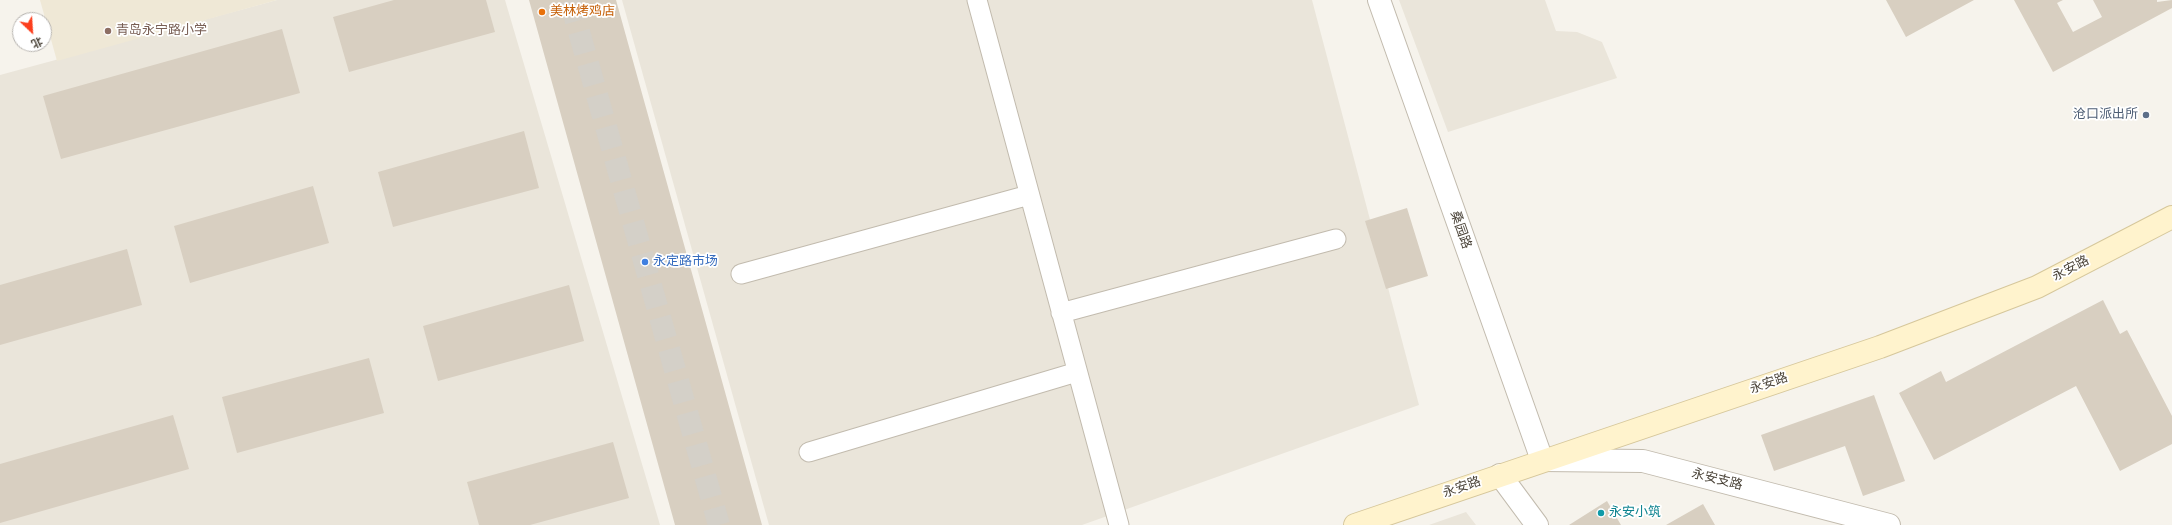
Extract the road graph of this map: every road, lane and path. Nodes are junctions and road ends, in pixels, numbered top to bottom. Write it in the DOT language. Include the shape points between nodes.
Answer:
graph roads {
  1 [pos="977,0"];
  2 [pos="1379,0"];
  3 [pos="1029,195"];
  4 [pos="2172,218"];
  5 [pos="1336,239"];
  6 [pos="741,274"];
  7 [pos="1061,313"];
  8 [pos="1077,372"];
  9 [pos="809,452"];
  10 [pos="1542,460"];
  11 [pos="1500,475"];
  12 [pos="1119,525"];
  13 [pos="1355,525"];
  14 [pos="1537,525"];
  15 [pos="1889,525"];
  1 -- 3 [label="lane"];
  2 -- 10 [label="street, 桑园路"];
  3 -- 6 [label="lane"];
  3 -- 7 [label="lane"];
  4 -- 10 [label="street, 永安路" via="2029,290 1880,347"];
  5 -- 7 [label="lane"];
  7 -- 8 [label="lane"];
  8 -- 9 [label="lane"];
  8 -- 12 [label="lane"];
  10 -- 11 [label="street, 永安路"];
  10 -- 15 [label="street, 永安支路" via="1643,461"];
  11 -- 13 [label="street, 永安路"];
  11 -- 14 [label="street"];
}
